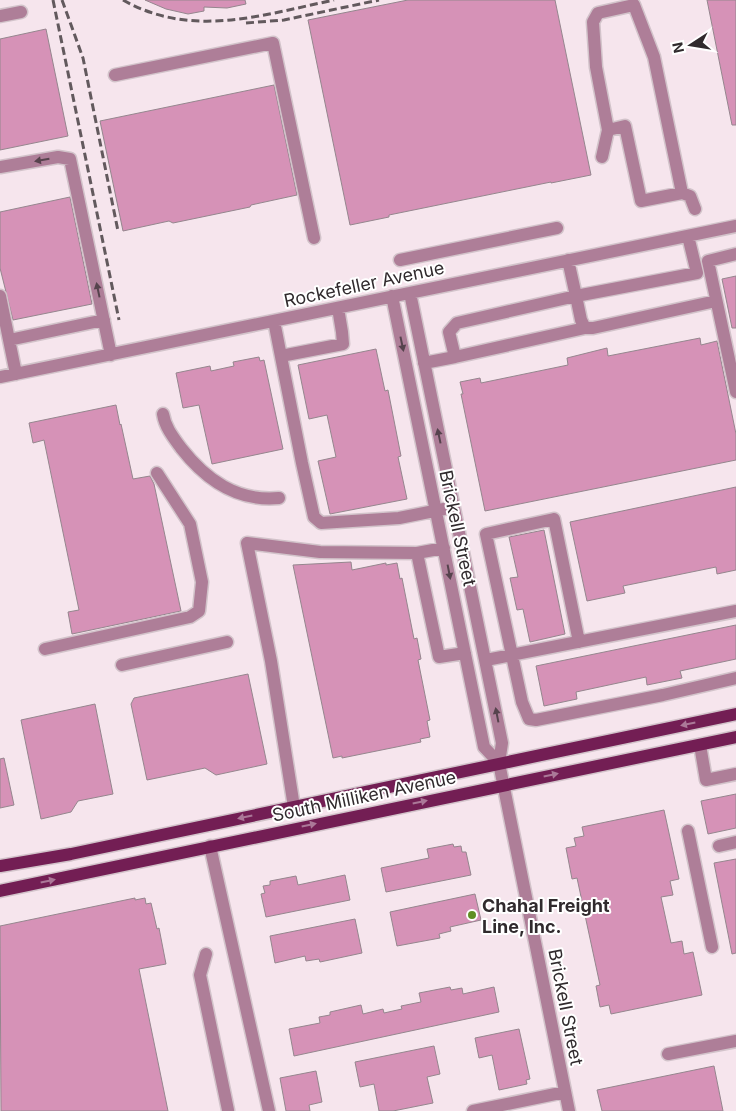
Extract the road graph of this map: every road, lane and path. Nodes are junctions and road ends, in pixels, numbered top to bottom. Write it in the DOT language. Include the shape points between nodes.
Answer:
graph roads {
  1 [pos="21,12"];
  2 [pos="0,16"];
  3 [pos="115,75"];
  4 [pos="608,130"];
  5 [pos="602,157"];
  6 [pos="0,167"];
  7 [pos="682,193"];
  8 [pos="695,209"];
  9 [pos="736,226"];
  10 [pos="557,228"];
  11 [pos="688,236"];
  12 [pos="314,238"];
  13 [pos="736,254"];
  14 [pos="400,260"];
  15 [pos="568,260"];
  16 [pos="710,272"];
  17 [pos="697,273"];
  18 [pos="410,292"];
  19 [pos="0,296"];
  20 [pos="392,296"];
  21 [pos="576,296"];
  22 [pos="716,300"];
  23 [pos="338,308"];
  24 [pos="104,320"];
  25 [pos="274,321"];
  26 [pos="585,328"];
  27 [pos="9,340"];
  28 [pos="111,355"];
  29 [pos="281,356"];
  30 [pos="455,357"];
  31 [pos="424,363"];
  32 [pos="734,368"];
  33 [pos="16,374"];
  34 [pos="0,377"];
  35 [pos="736,392"];
  36 [pos="163,414"];
  37 [pos="157,473"];
  38 [pos="279,498"];
  39 [pos="454,506"];
  40 [pos="436,510"];
  41 [pos="444,548"];
  42 [pos="417,553"];
  43 [pos="736,611"];
  44 [pos="227,642"];
  45 [pos="579,642"];
  46 [pos="45,649"];
  47 [pos="465,653"];
  48 [pos="512,655"];
  49 [pos="486,660"];
  50 [pos="122,665"];
  51 [pos="736,678"];
  52 [pos="736,714"];
  53 [pos="736,737"];
  54 [pos="700,744"];
  55 [pos="498,763"];
  56 [pos="736,774"];
  57 [pos="503,785"];
  58 [pos="294,806"];
  59 [pos="688,831"];
  60 [pos="736,842"];
  61 [pos="210,846"];
  62 [pos="719,846"];
  63 [pos="0,866"];
  64 [pos="0,891"];
  65 [pos="712,947"];
  66 [pos="206,954"];
  67 [pos="736,1041"];
  68 [pos="668,1054"];
  69 [pos="565,1092"];
  70 [pos="228,1110"];
  71 [pos="480,1110"];
  72 [pos="269,1111"];
  73 [pos="569,1111"];
  1 -- 2 [label="street"];
  3 -- 12 [label="street" via="273,43"];
  4 -- 5 [label="street"];
  4 -- 7 [label="street" via="625,126 641,201"];
  4 -- 7 [label="street" via="596,67 593,22 598,13 634,5 654,57"];
  24 -- 6 [label="street, one-way" via="70,159 58,157"];
  7 -- 8 [label="street" via="690,196"];
  9 -- 11 [label="street, Rockefeller Avenue"];
  10 -- 14 [label="street"];
  11 -- 15 [label="street, Rockefeller Avenue"];
  11 -- 17 [label="street"];
  13 -- 16 [label="street" via="708,261"];
  15 -- 18 [label="street, Rockefeller Avenue"];
  15 -- 21 [label="street"];
  16 -- 17 [label="street"];
  16 -- 22 [label="street"];
  17 -- 21 [label="street"];
  18 -- 20 [label="street, Rockefeller Avenue"];
  18 -- 31 [label="street, Brickell Street"];
  19 -- 27 [label="street"];
  20 -- 23 [label="street, Rockefeller Avenue"];
  20 -- 40 [label="street, Brickell Street, one-way"];
  21 -- 26 [label="street"];
  21 -- 30 [label="street" via="457,323 449,332"];
  22 -- 26 [label="street"];
  22 -- 32 [label="street"];
  23 -- 25 [label="street, Rockefeller Avenue"];
  23 -- 29 [label="street" via="343,344"];
  24 -- 27 [label="street"];
  24 -- 28 [label="street"];
  25 -- 28 [label="street, Rockefeller Avenue"];
  25 -- 29 [label="street"];
  26 -- 30 [label="street"];
  27 -- 33 [label="street"];
  28 -- 33 [label="street, Rockefeller Avenue"];
  29 -- 40 [label="street" via="314,517 322,523 398,518"];
  30 -- 31 [label="street"];
  39 -- 31 [label="street, Brickell Street, one-way"];
  32 -- 35 [label="street"];
  33 -- 34 [label="street, Rockefeller Avenue"];
  36 -- 38 [label="street" via="170,432 204,474 254,499"];
  37 -- 46 [label="street" via="190,524 202,582 199,611 190,617"];
  39 -- 40 [label="street"];
  39 -- 49 [label="street, Brickell Street"];
  40 -- 41 [label="street, Brickell Street"];
  41 -- 42 [label="street"];
  41 -- 47 [label="street, Brickell Street, one-way"];
  42 -- 47 [label="street" via="439,658"];
  42 -- 58 [label="street" via="320,552 248,543"];
  43 -- 45 [label="street"];
  44 -- 50 [label="street"];
  45 -- 48 [label="street"];
  45 -- 48 [label="street" via="554,519 486,534"];
  47 -- 55 [label="street, Brickell Street" via="484,747"];
  48 -- 49 [label="street"];
  48 -- 51 [label="street" via="522,702 529,719 536,720"];
  55 -- 49 [label="street, Brickell Street, one-way" via="502,743"];
  52 -- 55 [label="main road, South Milliken Avenue, one-way"];
  53 -- 54 [label="main road, South Milliken Avenue"];
  54 -- 56 [label="street" via="706,780"];
  57 -- 54 [label="main road, South Milliken Avenue, one-way"];
  55 -- 57 [label="street, Brickell Street"];
  55 -- 58 [label="main road, South Milliken Avenue"];
  61 -- 57 [label="main road, South Milliken Avenue, one-way"];
  57 -- 69 [label="street, Brickell Street"];
  58 -- 63 [label="main road, South Milliken Avenue, one-way"];
  59 -- 65 [label="street"];
  60 -- 62 [label="street"];
  64 -- 61 [label="main road, South Milliken Avenue, one-way"];
  61 -- 72 [label="street"];
  66 -- 70 [label="street" via="200,975"];
  67 -- 68 [label="street"];
  69 -- 71 [label="street"];
  69 -- 73 [label="street, Brickell Street"];
}
